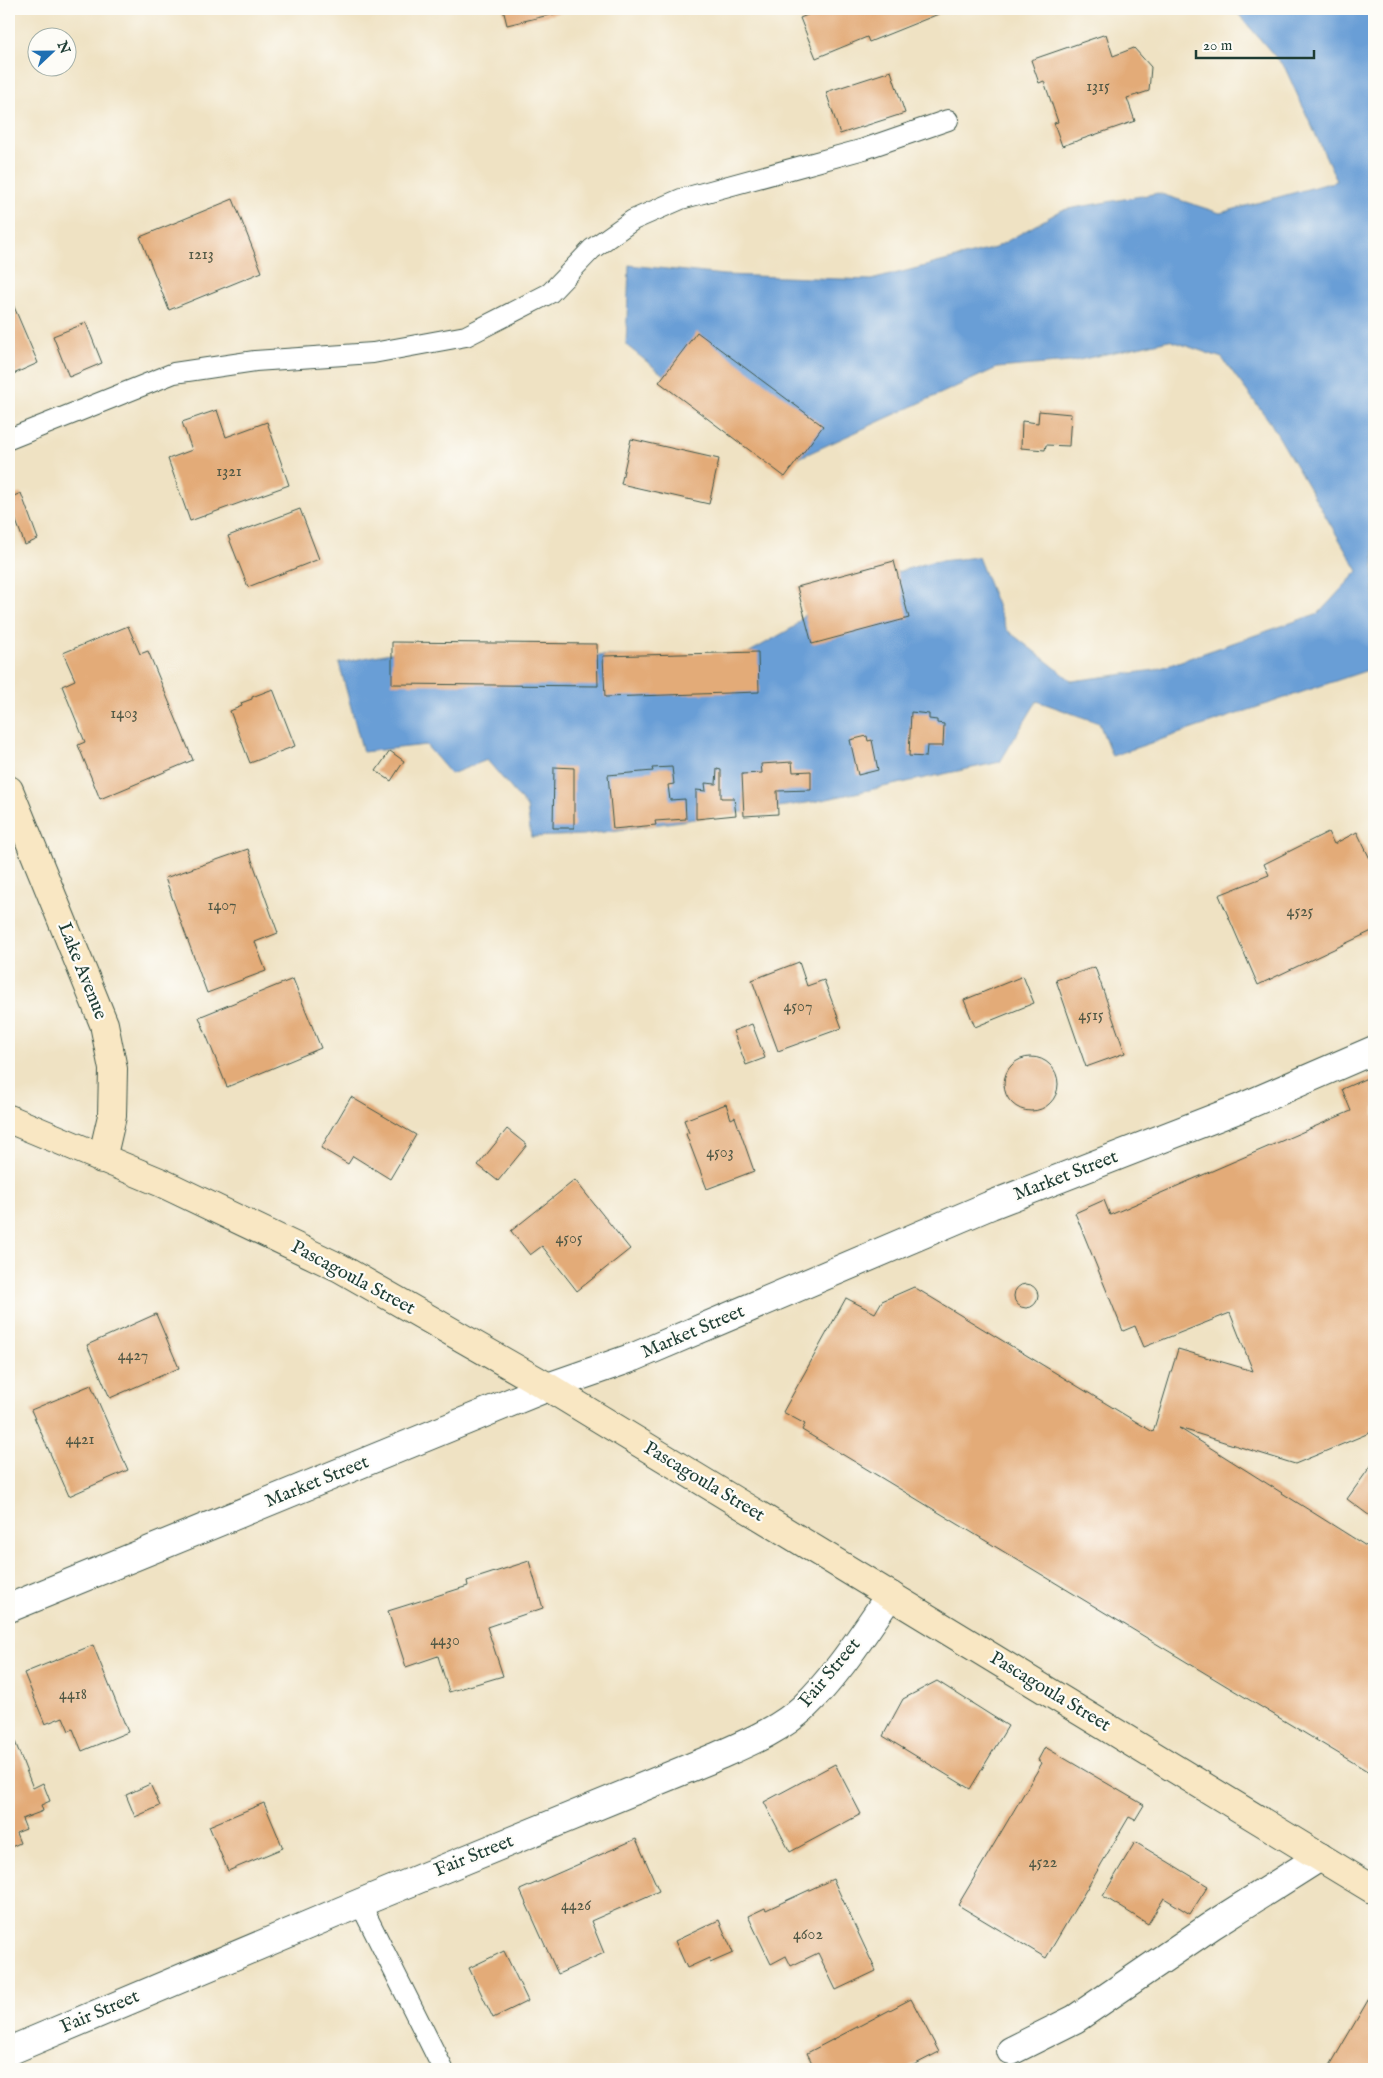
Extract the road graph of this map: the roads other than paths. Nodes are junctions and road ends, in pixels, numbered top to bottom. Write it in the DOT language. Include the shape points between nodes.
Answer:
graph roads {
  1 [pos="948,120"];
  2 [pos="9,439"];
  3 [pos="9,790"];
  4 [pos="1374,1050"];
  5 [pos="9,1119"];
  6 [pos="102,1159"];
  7 [pos="548,1387"];
  8 [pos="890,1595"];
  9 [pos="9,1608"];
  10 [pos="1320,1857"];
  11 [pos="1374,1890"];
  12 [pos="360,1902"];
  13 [pos="9,2050"];
  14 [pos="1011,2051"];
  15 [pos="444,2069"];
  1 -- 2 [label="lane" via="864,149 681,199 634,220 592,249 550,293 466,336 372,353 255,361 174,373"];
  3 -- 6 [label="street, Lake Avenue" via="104,1024 113,1069 112,1116"];
  4 -- 7 [label="street, Market Street" via="1238,1110 991,1205 634,1357"];
  5 -- 6 [label="street, Pascagoula Street"];
  6 -- 7 [label="street, Pascagoula Street" via="340,1268"];
  7 -- 8 [label="street, Pascagoula Street"];
  7 -- 9 [label="street, Market Street"];
  8 -- 10 [label="street, Pascagoula Street"];
  8 -- 12 [label="street, Fair Street" via="846,1660 803,1708 764,1735"];
  10 -- 11 [label="street, Pascagoula Street"];
  10 -- 14 [label="street" via="1211,1926 1075,2019"];
  12 -- 13 [label="street, Fair Street"];
  12 -- 15 [label="lane"];
}
